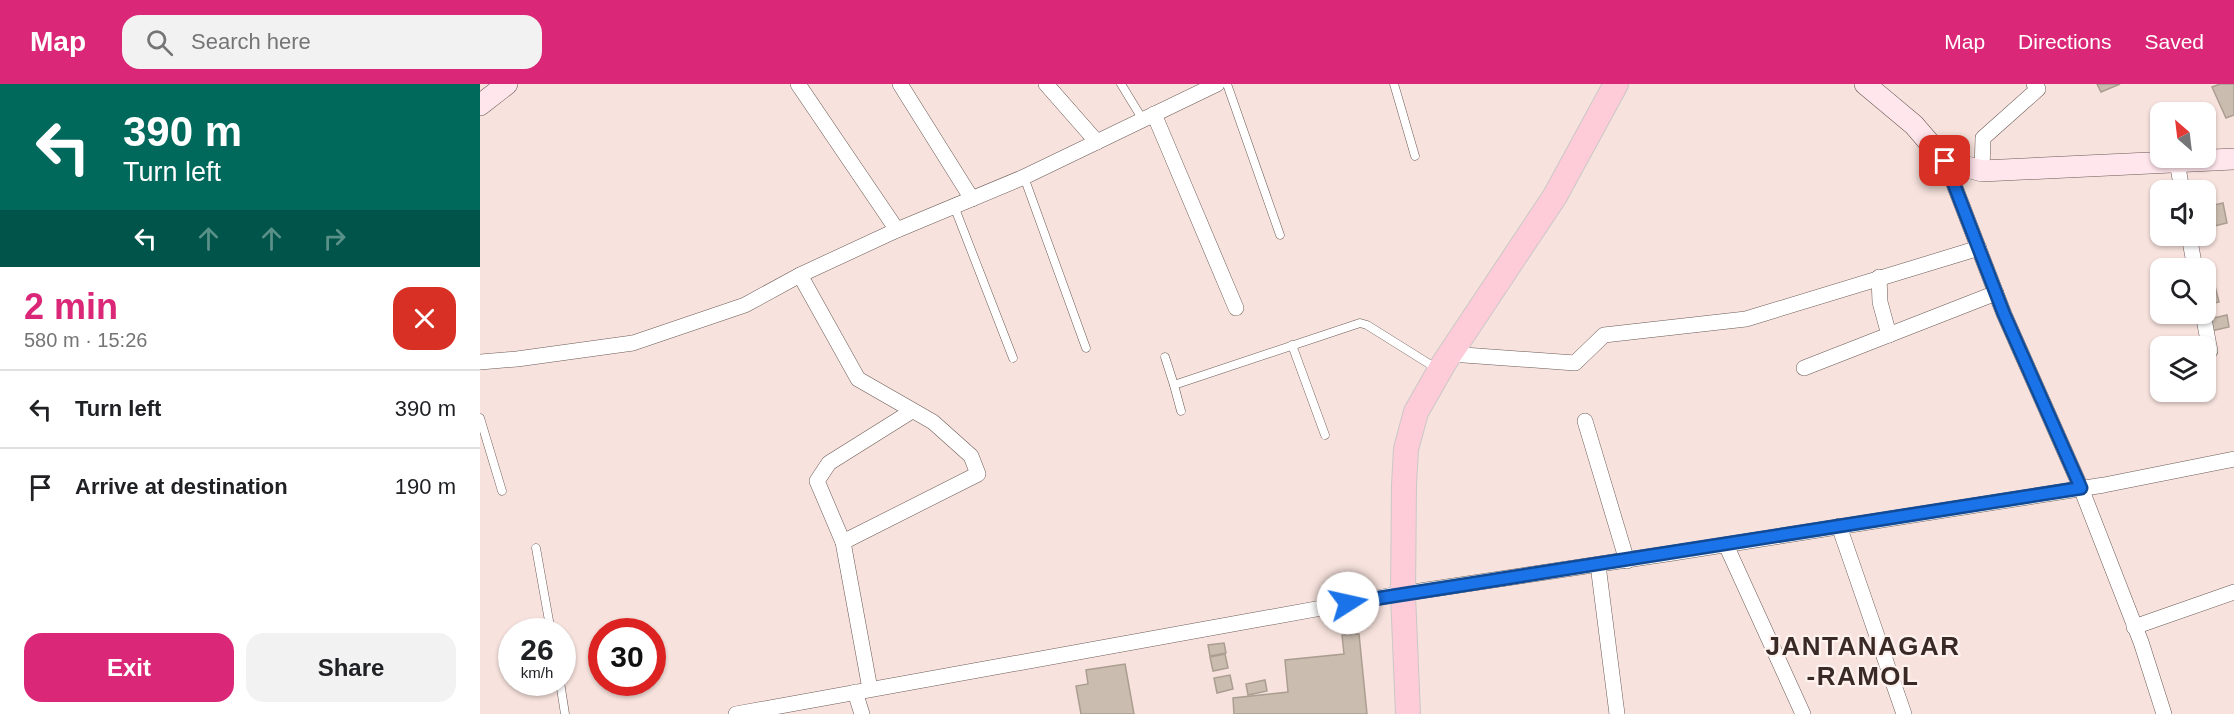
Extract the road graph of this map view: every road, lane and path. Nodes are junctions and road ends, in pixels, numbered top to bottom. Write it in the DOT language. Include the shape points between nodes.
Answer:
graph roads {
  1 [pos="507,84"];
  2 [pos="798,84"];
  3 [pos="900,84"];
  4 [pos="1046,84"];
  5 [pos="1121,84"];
  6 [pos="1217,84"];
  7 [pos="1227,84"];
  8 [pos="1394,84"];
  9 [pos="1605,84"];
  10 [pos="1616,84"];
  11 [pos="1865,84"];
  12 [pos="2038,86"];
  13 [pos="480,105"];
  14 [pos="1148,117"];
  15 [pos="1097,142"];
  16 [pos="1415,156"];
  17 [pos="2234,159"];
  18 [pos="2216,160"];
  19 [pos="1945,161"];
  20 [pos="2150,163"];
  21 [pos="1982,171"];
  22 [pos="1024,177"];
  23 [pos="972,199"];
  24 [pos="954,206"];
  25 [pos="897,230"];
  26 [pos="1280,235"];
  27 [pos="1979,248"];
  28 [pos="800,276"];
  29 [pos="1879,277"];
  30 [pos="1996,293"];
  31 [pos="1236,308"];
  32 [pos="1889,335"];
  33 [pos="1293,345"];
  34 [pos="1086,348"];
  35 [pos="1165,357"];
  36 [pos="1013,358"];
  37 [pos="1440,360"];
  38 [pos="480,362"];
  39 [pos="1803,368"];
  40 [pos="1174,385"];
  41 [pos="912,411"];
  42 [pos="1181,411"];
  43 [pos="480,418"];
  44 [pos="1585,421"];
  45 [pos="1325,435"];
  46 [pos="2234,459"];
  47 [pos="2081,488"];
  48 [pos="502,491"];
  49 [pos="1839,526"];
  50 [pos="843,542"];
  51 [pos="1726,545"];
  52 [pos="536,548"];
  53 [pos="1627,561"];
  54 [pos="1598,565"];
  55 [pos="2234,592"];
  56 [pos="1398,595"];
  57 [pos="548,618"];
  58 [pos="2134,627"];
  59 [pos="870,689"];
  60 [pos="855,692"];
  61 [pos="562,696"];
  62 [pos="565,714"];
  63 [pos="736,714"];
  64 [pos="862,714"];
  65 [pos="1398,714"];
  66 [pos="1408,714"];
  67 [pos="1617,714"];
  68 [pos="1803,714"];
  69 [pos="1904,714"];
  70 [pos="2164,714"];
  1 -- 13 [label="street"];
  2 -- 25 [label="street"];
  3 -- 23 [label="street"];
  4 -- 15 [label="street"];
  5 -- 14 [label="lane"];
  6 -- 14 [label="street"];
  7 -- 26 [label="lane"];
  8 -- 16 [label="lane"];
  9 -- 37 [label="main road" via="1546,191"];
  10 -- 37 [label="main road" via="1555,196"];
  11 -- 19 [label="street" via="1914,125"];
  12 -- 21 [label="street" via="1983,138"];
  14 -- 15 [label="street"];
  14 -- 31 [label="street"];
  15 -- 22 [label="street"];
  17 -- 18 [label="street"];
  19 -- 21 [label="street"];
  19 -- 27 [label="street"];
  20 -- 21 [label="street"];
  22 -- 23 [label="street"];
  22 -- 34 [label="lane"];
  23 -- 24 [label="street"];
  24 -- 25 [label="street"];
  24 -- 36 [label="lane"];
  25 -- 28 [label="street"];
  27 -- 29 [label="street"];
  27 -- 30 [label="street"];
  28 -- 38 [label="street" via="745,305 633,343"];
  28 -- 41 [label="street" via="858,379"];
  29 -- 32 [label="street" via="1880,302"];
  29 -- 37 [label="street" via="1746,319 1604,335 1575,363"];
  30 -- 32 [label="street"];
  30 -- 47 [label="street"];
  32 -- 39 [label="street"];
  33 -- 37 [label="lane" via="1360,323"];
  33 -- 40 [label="lane"];
  33 -- 45 [label="lane"];
  35 -- 40 [label="lane"];
  37 -- 56 [label="main road" via="1416,412 1406,449"];
  40 -- 42 [label="lane"];
  41 -- 50 [label="street" via="829,463 817,481"];
  41 -- 50 [label="street" via="933,422 971,456 978,474"];
  43 -- 48 [label="lane"];
  44 -- 53 [label="street"];
  46 -- 47 [label="street"];
  47 -- 49 [label="street"];
  47 -- 58 [label="street"];
  49 -- 51 [label="street"];
  49 -- 69 [label="street"];
  50 -- 59 [label="street"];
  51 -- 53 [label="street"];
  51 -- 68 [label="street"];
  52 -- 57 [label="lane"];
  53 -- 54 [label="street"];
  54 -- 56 [label="street"];
  54 -- 67 [label="street"];
  55 -- 58 [label="street"];
  56 -- 59 [label="street"];
  56 -- 65 [label="main road"];
  56 -- 66 [label="main road"];
  58 -- 70 [label="street"];
  59 -- 60 [label="street"];
  60 -- 63 [label="street"];
  60 -- 64 [label="street"];
  61 -- 62 [label="lane"];
}
